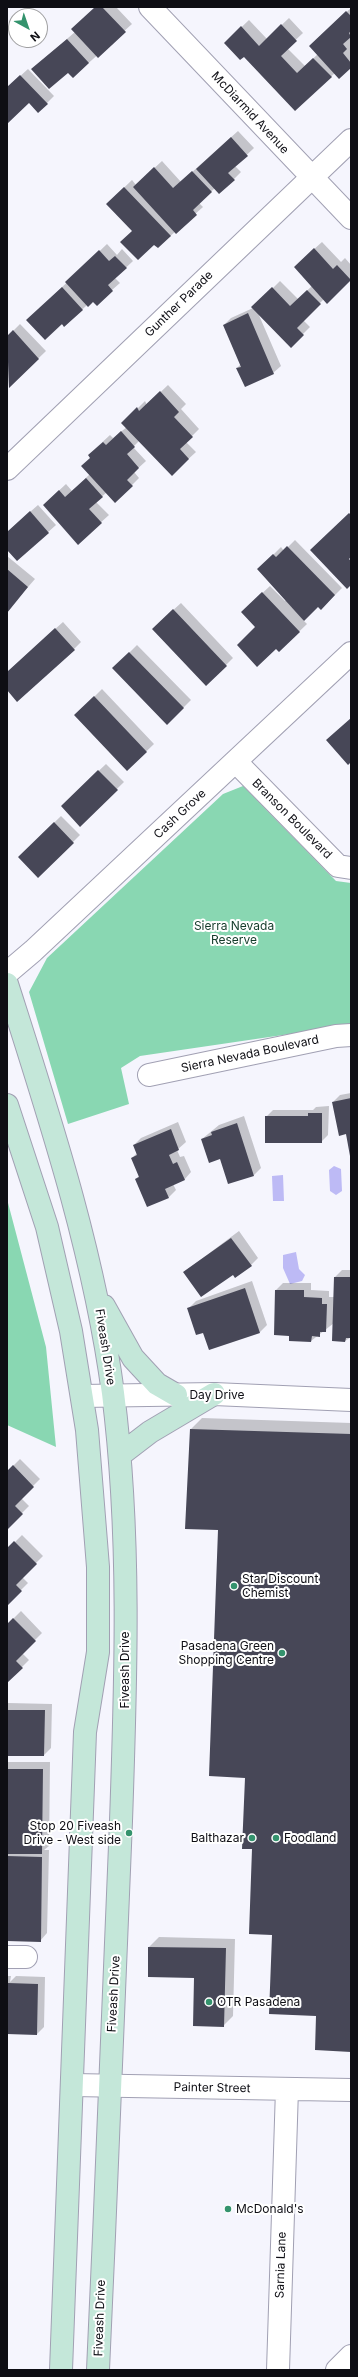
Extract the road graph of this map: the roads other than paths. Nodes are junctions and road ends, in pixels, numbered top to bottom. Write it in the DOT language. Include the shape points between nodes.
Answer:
graph roads {
  1 [pos="150,7"];
  2 [pos="351,140"];
  3 [pos="312,177"];
  4 [pos="351,218"];
  5 [pos="7,469"];
  6 [pos="351,653"];
  7 [pos="236,762"];
  8 [pos="351,868"];
  9 [pos="7,973"];
  10 [pos="7,984"];
  11 [pos="351,1035"];
  12 [pos="149,1075"];
  13 [pos="7,1105"];
  14 [pos="96,1291"];
  15 [pos="214,1394"];
  16 [pos="176,1395"];
  17 [pos="82,1396"];
  18 [pos="113,1396"];
  19 [pos="351,1400"];
  20 [pos="120,1455"];
  21 [pos="73,2085"];
  22 [pos="110,2086"];
  23 [pos="287,2089"];
  24 [pos="351,2090"];
  25 [pos="351,2356"];
  26 [pos="61,2370"];
  27 [pos="98,2370"];
  28 [pos="278,2370"];
  29 [pos="337,2370"];
  1 -- 3 [label="street, McDiarmid Avenue"];
  2 -- 3 [label="street, Gunther Parade"];
  3 -- 4 [label="street, McDiarmid Avenue"];
  3 -- 5 [label="street, Gunther Parade"];
  6 -- 7 [label="street, Cash Grove"];
  7 -- 8 [label="street, Branson Boulevard" via="338,866"];
  7 -- 9 [label="street, Cash Grove"];
  10 -- 14 [label="main road, Fiveash Drive" via="66,1172"];
  11 -- 12 [label="street, Sierra Nevada Boulevard"];
  13 -- 17 [label="main road" via="47,1226 71,1331"];
  14 -- 16 [label="main road" via="134,1358 156,1384"];
  14 -- 18 [label="main road, Fiveash Drive"];
  15 -- 16 [label="street, Day Drive"];
  15 -- 19 [label="street, Day Drive"];
  15 -- 20 [label="main road" via="145,1435"];
  16 -- 18 [label="street, Day Drive"];
  17 -- 18 [label="street, Day Drive"];
  17 -- 21 [label="main road" via="98,1567 98,1652 85,1739"];
  18 -- 20 [label="main road, Fiveash Drive"];
  20 -- 22 [label="main road, Fiveash Drive" via="126,1538 124,1720"];
  21 -- 22 [label="street, Painter Street"];
  21 -- 26 [label="main road"];
  22 -- 23 [label="street, Painter Street"];
  22 -- 27 [label="main road, Fiveash Drive"];
  23 -- 24 [label="street, Painter Street"];
  23 -- 28 [label="street, Sarnia Lane"];
  25 -- 29 [label="street"];
}
